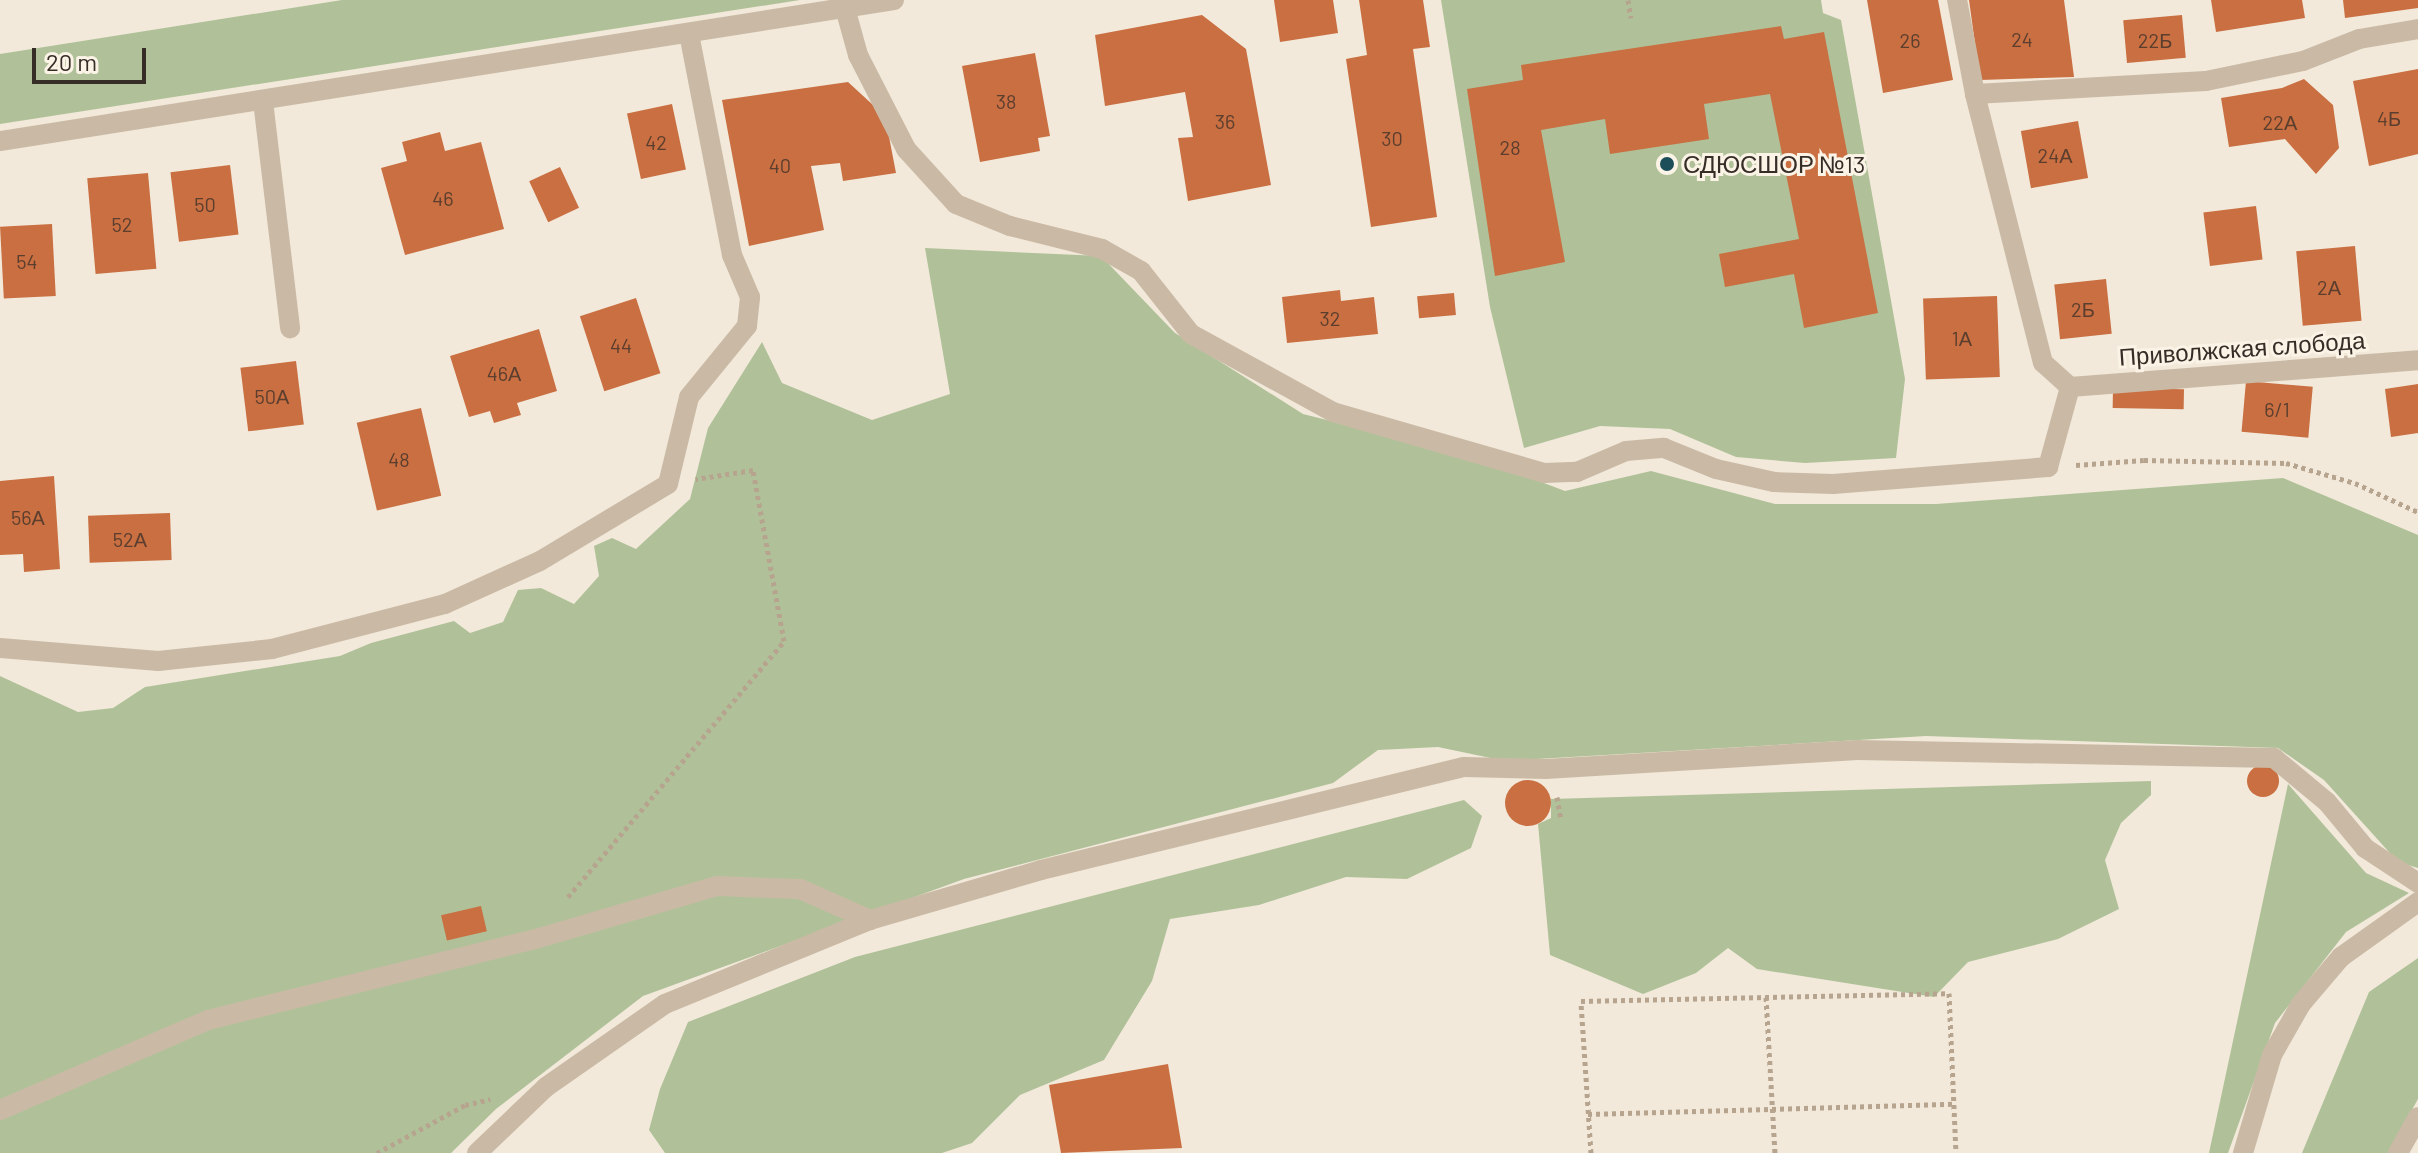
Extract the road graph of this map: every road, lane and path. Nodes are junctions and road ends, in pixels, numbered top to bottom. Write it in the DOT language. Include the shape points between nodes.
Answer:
graph roads {
  1 [pos="894,0"];
  2 [pos="1628,0"];
  3 [pos="1957,0"];
  4 [pos="845,8"];
  5 [pos="1631,18"];
  6 [pos="2418,29"];
  7 [pos="689,33"];
  8 [pos="1975,94"];
  9 [pos="263,101"];
  10 [pos="0,141"];
  11 [pos="290,328"];
  12 [pos="2418,360"];
  13 [pos="2070,387"];
  14 [pos="2048,467"];
  15 [pos="668,484"];
  16 [pos="2418,512"];
  17 [pos="0,648"];
  18 [pos="593,862"];
  19 [pos="2418,883"];
  20 [pos="2418,902"];
  21 [pos="870,920"];
  22 [pos="1766,997"];
  23 [pos="546,1087"];
  24 [pos="1954,1104"];
  25 [pos="1773,1109"];
  26 [pos="0,1110"];
  27 [pos="1588,1114"];
  28 [pos="2418,1117"];
  29 [pos="377,1153"];
  30 [pos="477,1153"];
  31 [pos="1591,1153"];
  32 [pos="1775,1153"];
  33 [pos="1956,1153"];
  34 [pos="2243,1153"];
  35 [pos="2398,1153"];
  1 -- 4 [label="street"];
  2 -- 5 [label="path"];
  3 -- 8 [label="street"];
  4 -- 7 [label="street"];
  4 -- 14 [label="street" via="858,55 906,149 956,204 1010,226 1102,249 1141,271 1191,334 1333,412 1544,473 1577,472 1626,451 1664,448 1716,469 1774,482 1833,484"];
  6 -- 8 [label="street" via="2359,39 2303,61 2206,81"];
  7 -- 9 [label="street"];
  7 -- 15 [label="street" via="732,255 750,297 747,326 689,397"];
  8 -- 13 [label="street" via="2043,363"];
  9 -- 10 [label="street"];
  9 -- 11 [label="street"];
  12 -- 13 [label="street, Приволжская слобода"];
  13 -- 14 [label="street"];
  14 -- 16 [label="path" via="2144,460 2286,463 2355,483"];
  15 -- 17 [label="street" via="540,561 445,604 272,649 158,661"];
  15 -- 18 [label="path" via="753,470 784,641"];
  19 -- 21 [label="street" via="2365,848 2327,802 2274,758 1857,750 1546,769 1464,767 1041,870"];
  20 -- 34 [label="street" via="2341,957 2301,1004 2272,1055"];
  21 -- 23 [label="street" via="665,1004"];
  21 -- 26 [label="street" via="800,889 717,886 539,938 208,1020"];
  22 -- 24 [label="path" via="1949,993"];
  22 -- 25 [label="path"];
  22 -- 27 [label="path" via="1581,1001"];
  23 -- 29 [label="path" via="465,1105"];
  23 -- 30 [label="street"];
  24 -- 25 [label="path"];
  24 -- 33 [label="path"];
  25 -- 27 [label="path"];
  25 -- 32 [label="path"];
  27 -- 31 [label="path"];
  28 -- 35 [label="street"];
}
